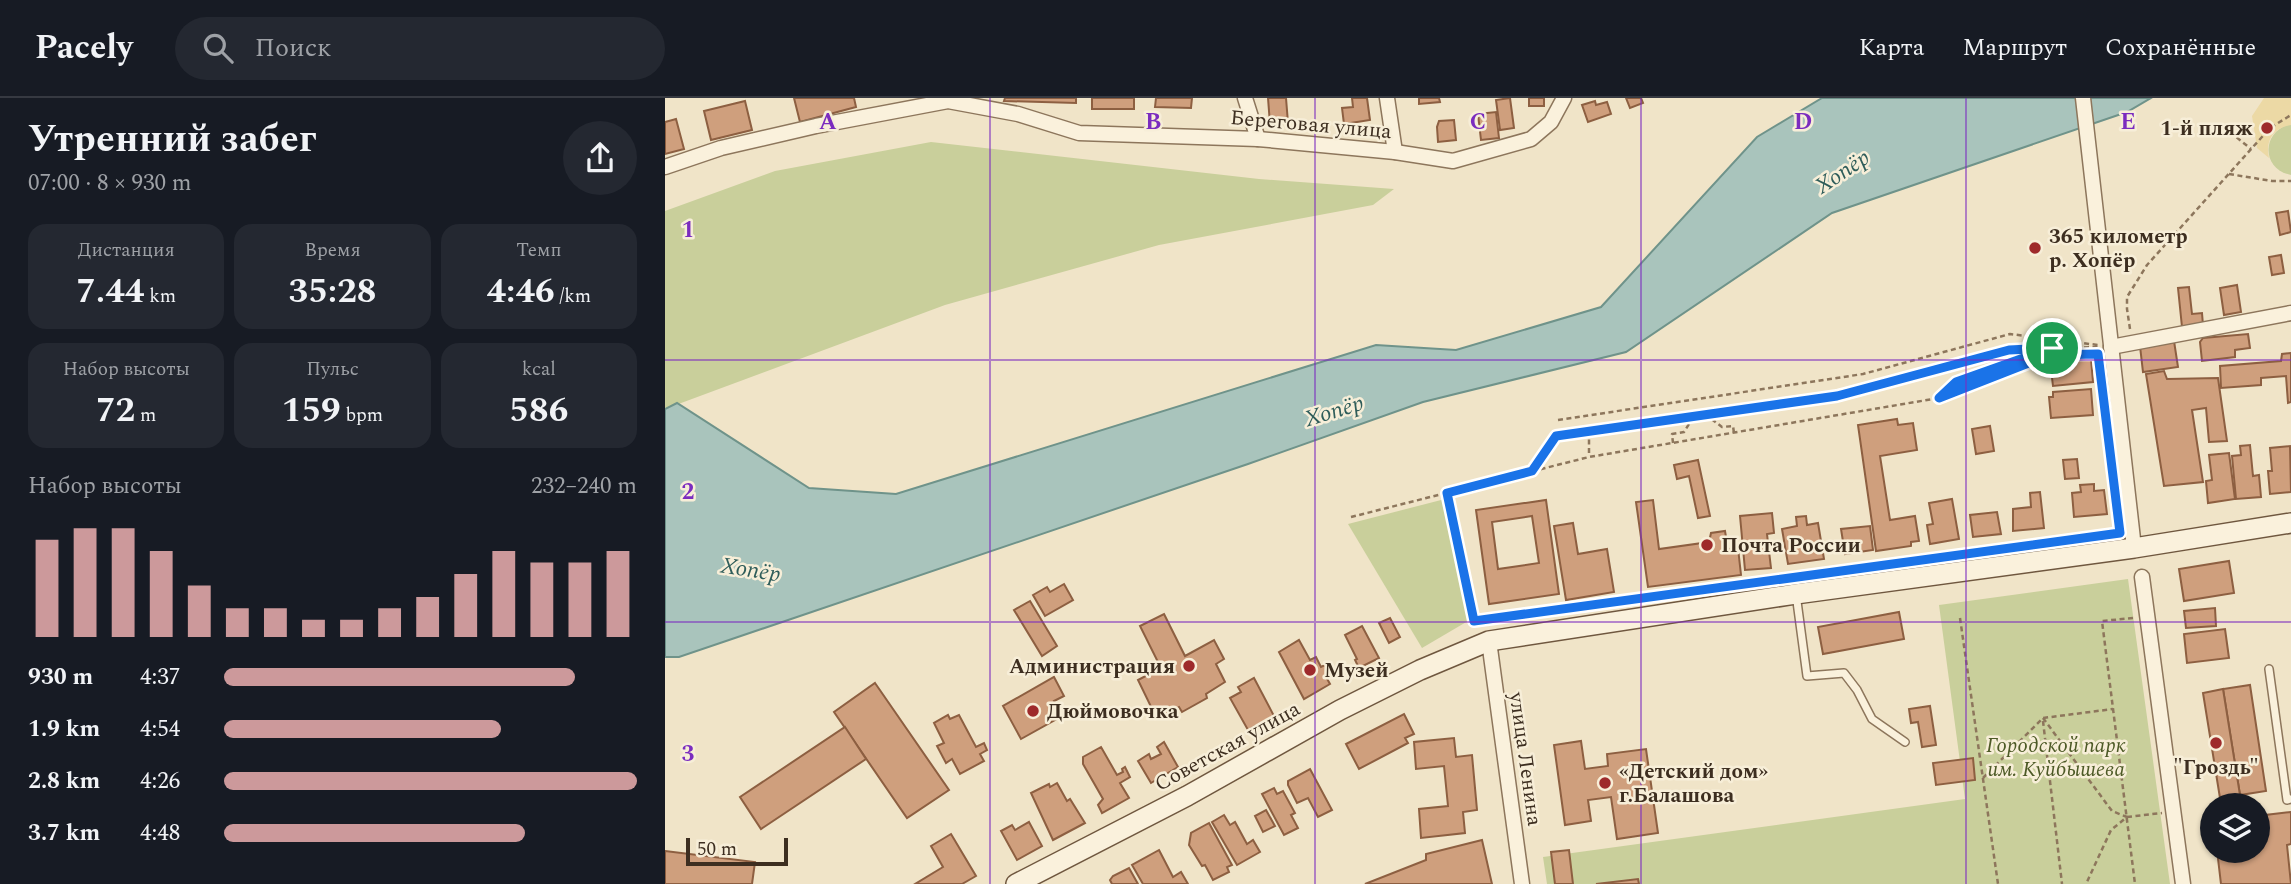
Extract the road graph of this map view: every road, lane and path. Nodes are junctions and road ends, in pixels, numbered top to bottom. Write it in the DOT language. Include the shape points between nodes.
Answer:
graph roads {
  1 [pos="1245,98"];
  2 [pos="1387,98"];
  3 [pos="1564,98"];
  4 [pos="2083,98"];
  5 [pos="945,100"];
  6 [pos="2291,115"];
  7 [pos="2230,132"];
  8 [pos="1258,139"];
  9 [pos="2251,149"];
  10 [pos="1395,152"];
  11 [pos="665,167"];
  12 [pos="2229,174"];
  13 [pos="2291,181"];
  14 [pos="2291,313"];
  15 [pos="2132,342"];
  16 [pos="2112,347"];
  17 [pos="2052,348"];
  18 [pos="2099,368"];
  19 [pos="1939,398"];
  20 [pos="1705,414"];
  21 [pos="1694,416"];
  22 [pos="1558,420"];
  23 [pos="1589,431"];
  24 [pos="1734,433"];
  25 [pos="1673,443"];
  26 [pos="1589,457"];
  27 [pos="1532,471"];
  28 [pos="1447,493"];
  29 [pos="1351,517"];
  30 [pos="2291,523"];
  31 [pos="2134,548"];
  32 [pos="2142,577"];
  33 [pos="1707,590"];
  34 [pos="1796,594"];
  35 [pos="2147,616"];
  36 [pos="1960,618"];
  37 [pos="1489,641"];
  38 [pos="2269,669"];
  39 [pos="2113,709"];
  40 [pos="2043,718"];
  41 [pos="1905,741"];
  42 [pos="1983,778"];
  43 [pos="2291,799"];
  44 [pos="2173,811"];
  45 [pos="2127,817"];
  46 [pos="1016,884"];
  47 [pos="1522,884"];
  48 [pos="1998,884"];
  49 [pos="2062,884"];
  50 [pos="2086,884"];
  51 [pos="2135,884"];
  52 [pos="2183,884"];
  1 -- 8 [label="street"];
  2 -- 10 [label="street"];
  3 -- 10 [label="street, Береговая улица" via="1551,122 1531,139 1453,161"];
  4 -- 16 [label="street"];
  5 -- 8 [label="street, Береговая улица" via="1018,114 1079,133"];
  5 -- 11 [label="street, Береговая улица" via="721,148"];
  6 -- 9 [label="path" via="2270,128"];
  7 -- 9 [label="path"];
  8 -- 10 [label="street, Береговая улица"];
  9 -- 12 [label="path"];
  12 -- 13 [label="path"];
  12 -- 15 [label="path" via="2147,265 2127,297"];
  14 -- 15 [label="street"];
  15 -- 16 [label="street"];
  16 -- 17 [label="path"];
  16 -- 22 [label="path" via="2010,334 1864,374"];
  16 -- 31 [label="street"];
  17 -- 19 [label="path" via="1956,382"];
  17 -- 20 [label="path" via="2009,350 1837,396"];
  18 -- 19 [label="path" via="2098,354 2049,355"];
  19 -- 24 [label="path"];
  20 -- 21 [label="path"];
  20 -- 24 [label="path" via="1722,427 1733,426"];
  21 -- 23 [label="path"];
  21 -- 25 [label="path" via="1684,432 1672,434"];
  23 -- 26 [label="path"];
  23 -- 27 [label="path" via="1556,436"];
  24 -- 25 [label="path"];
  25 -- 26 [label="path"];
  26 -- 27 [label="path"];
  27 -- 28 [label="path"];
  28 -- 29 [label="path"];
  28 -- 33 [label="path" via="1474,621"];
  30 -- 31 [label="street, Советская улица"];
  31 -- 34 [label="street, Советская улица"];
  32 -- 35 [label="street"];
  34 -- 37 [label="street, Советская улица"];
  34 -- 41 [label="lane" via="1807,676 1844,673 1872,719"];
  35 -- 39 [label="path" via="2102,621"];
  35 -- 44 [label="street"];
  36 -- 42 [label="path"];
  37 -- 46 [label="street, Советская улица" via="1340,710"];
  37 -- 47 [label="street, улица Ленина"];
  38 -- 43 [label="lane" via="2287,800"];
  39 -- 40 [label="path"];
  39 -- 45 [label="path"];
  40 -- 42 [label="path"];
  40 -- 45 [label="path" via="2112,811"];
  40 -- 49 [label="path"];
  42 -- 48 [label="path"];
  44 -- 45 [label="path"];
  44 -- 52 [label="street"];
  45 -- 50 [label="path" via="2111,830"];
  45 -- 51 [label="path"];
}
